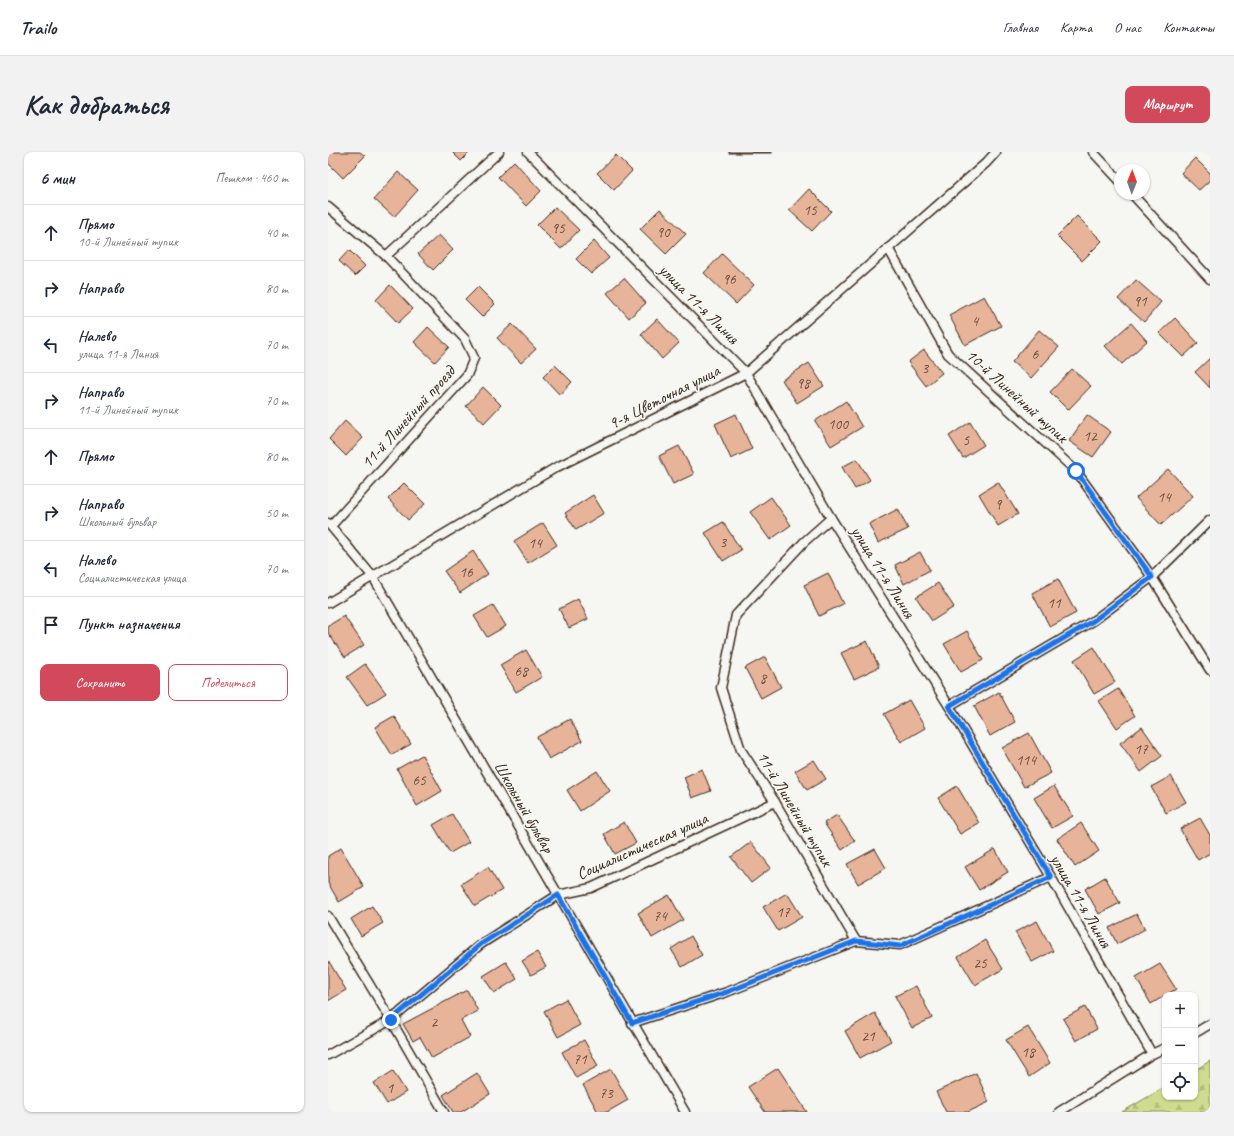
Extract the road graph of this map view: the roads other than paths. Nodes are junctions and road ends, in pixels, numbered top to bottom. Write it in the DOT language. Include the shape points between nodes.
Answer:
graph roads {
  1 [pos="499,152"];
  2 [pos="528,152"];
  3 [pos="996,152"];
  4 [pos="1093,152"];
  5 [pos="1114,175"];
  6 [pos="1138,200"];
  7 [pos="328,207"];
  8 [pos="888,248"];
  9 [pos="386,256"];
  10 [pos="1210,278"];
  11 [pos="746,373"];
  12 [pos="831,518"];
  13 [pos="1210,520"];
  14 [pos="330,524"];
  15 [pos="373,577"];
  16 [pos="1152,577"];
  17 [pos="328,603"];
  18 [pos="1210,670"];
  19 [pos="949,706"];
  20 [pos="775,802"];
  21 [pos="1051,877"];
  22 [pos="558,895"];
  23 [pos="328,916"];
  24 [pos="856,941"];
  25 [pos="391,1020"];
  26 [pos="632,1023"];
  27 [pos="1210,1024"];
  28 [pos="1198,1031"];
  29 [pos="1162,1049"];
  30 [pos="1152,1054"];
  31 [pos="328,1055"];
  32 [pos="444,1112"];
  33 [pos="685,1112"];
  34 [pos="1058,1112"];
  1 -- 9 [label="lane"];
  2 -- 11 [label="lane, улица 11-я Линия"];
  3 -- 8 [label="lane, 9-я Цветочная улица"];
  4 -- 5 [label="lane"];
  6 -- 10 [label="lane"];
  7 -- 9 [label="lane, 11-й Линейный проезд"];
  8 -- 11 [label="lane, 9-я Цветочная улица"];
  8 -- 16 [label="lane, 10-й Линейный тупик" via="948,354 1076,471"];
  9 -- 14 [label="lane, 11-й Линейный проезд" via="464,339 474,358 467,376"];
  11 -- 12 [label="lane, улица 11-я Линия"];
  11 -- 15 [label="lane, 9-я Цветочная улица" via="555,468"];
  12 -- 19 [label="lane, улица 11-я Линия"];
  12 -- 20 [label="lane, 11-й Линейный тупик" via="804,542 736,615 721,688 741,750"];
  13 -- 16 [label="lane"];
  14 -- 15 [label="lane, Школьный бульвар"];
  15 -- 17 [label="lane, 9-я Цветочная улица"];
  15 -- 22 [label="lane, Школьный бульвар"];
  16 -- 18 [label="lane, 10-й Линейный тупик"];
  16 -- 19 [label="lane" via="1093,621"];
  19 -- 21 [label="lane, улица 11-я Линия"];
  20 -- 22 [label="lane, Социалистическая улица" via="592,888"];
  20 -- 24 [label="lane, 11-й Линейный тупик"];
  21 -- 24 [label="lane" via="900,946"];
  21 -- 30 [label="lane, улица 11-я Линия"];
  22 -- 25 [label="lane, Социалистическая улица" via="481,944"];
  22 -- 26 [label="lane, Школьный бульвар"];
  23 -- 25 [label="lane"];
  24 -- 26 [label="lane" via="727,992"];
  25 -- 31 [label="lane, Социалистическая улица"];
  25 -- 32 [label="lane"];
  26 -- 33 [label="lane, Школьный бульвар"];
  27 -- 28 [label="lane"];
  29 -- 30 [label="lane"];
  30 -- 34 [label="lane"];
}
